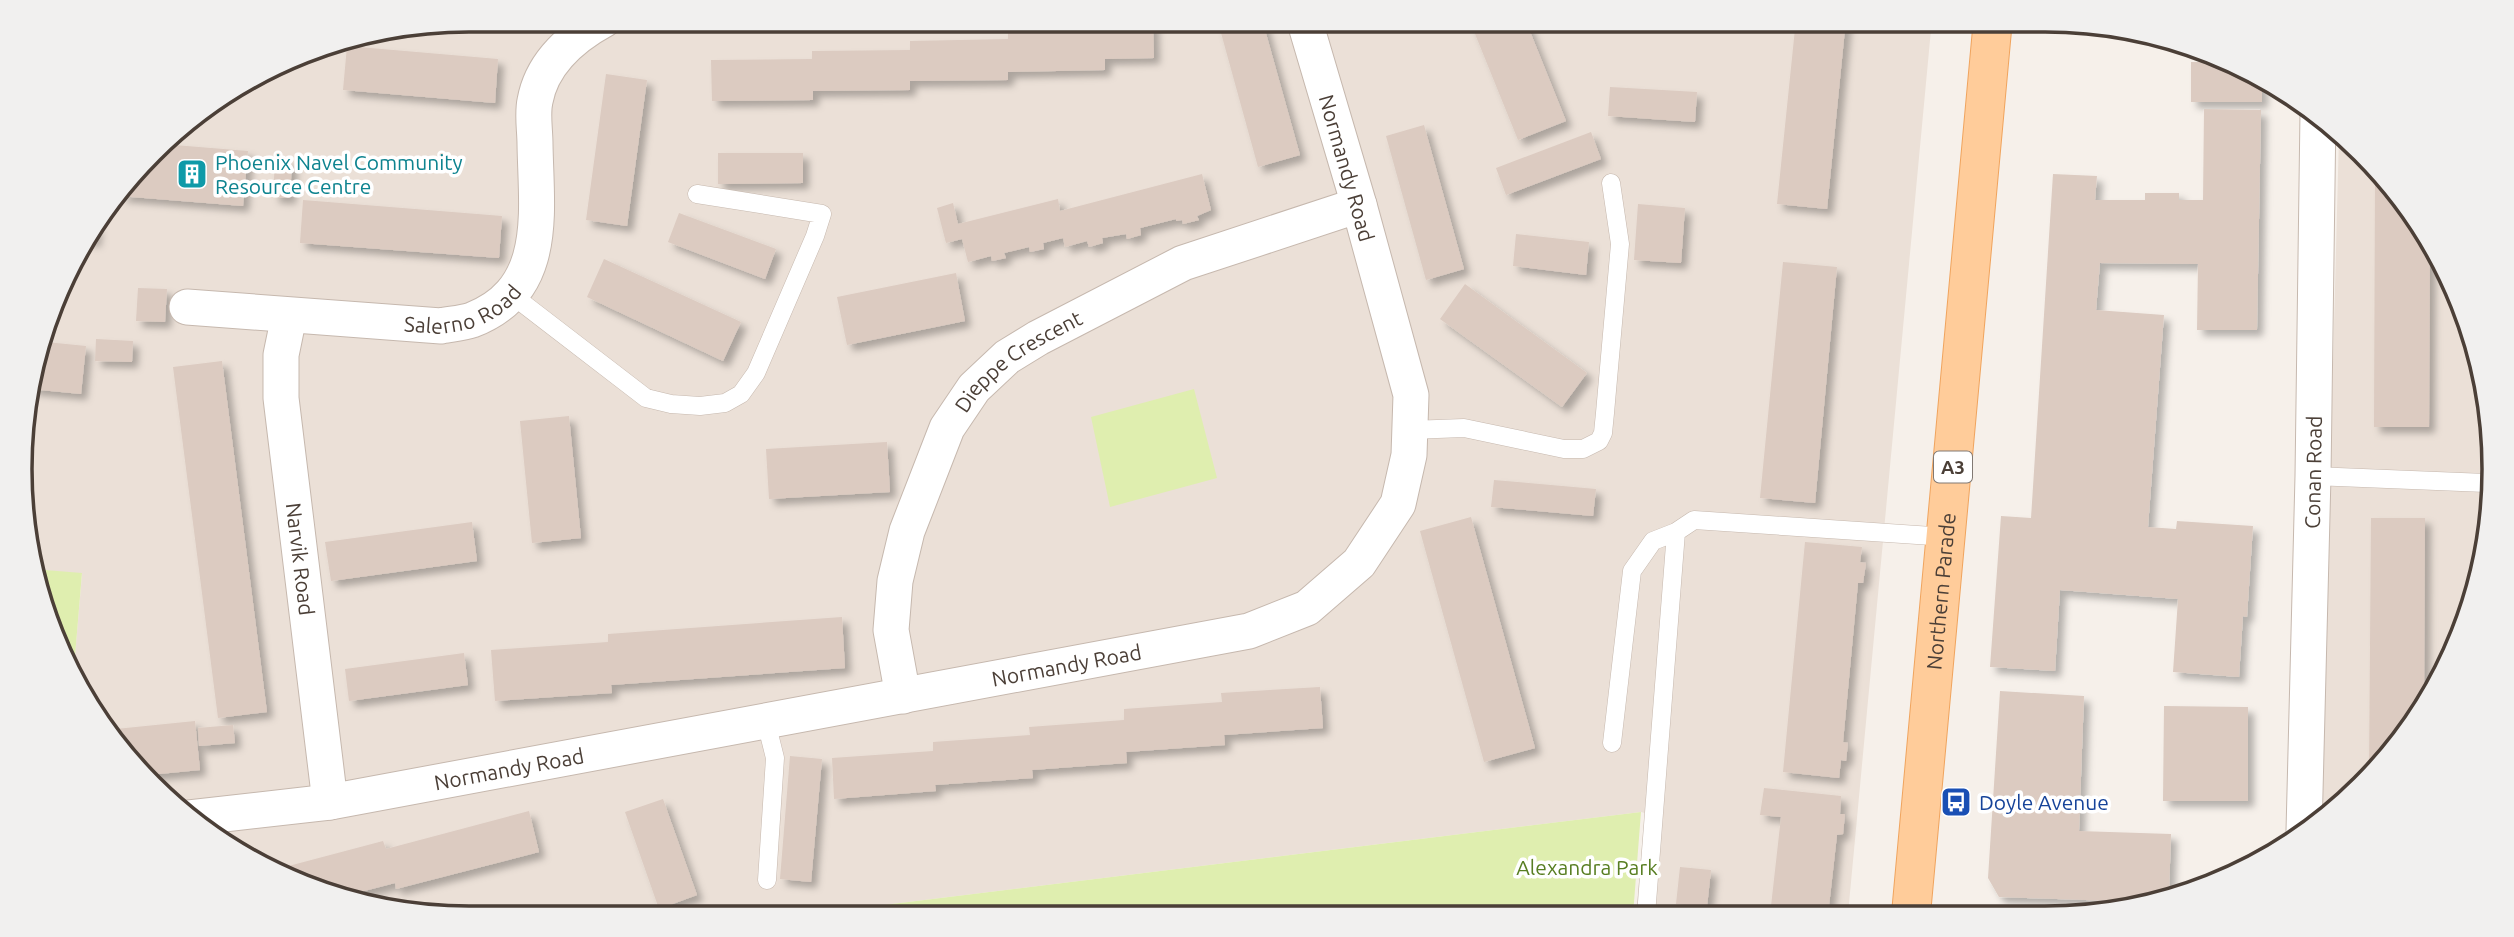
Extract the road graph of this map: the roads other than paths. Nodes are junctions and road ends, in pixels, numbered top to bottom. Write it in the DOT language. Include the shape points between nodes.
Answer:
graph roads {
  1 [pos="581,32"];
  2 [pos="1308,32"];
  3 [pos="1992,32"];
  4 [pos="2318,127"];
  5 [pos="1611,183"];
  6 [pos="697,194"];
  7 [pos="1359,205"];
  8 [pos="512,295"];
  9 [pos="187,307"];
  10 [pos="289,316"];
  11 [pos="1410,430"];
  12 [pos="2313,476"];
  13 [pos="2482,483"];
  14 [pos="1676,532"];
  15 [pos="1947,537"];
  16 [pos="903,696"];
  17 [pos="766,722"];
  18 [pos="1612,743"];
  19 [pos="330,802"];
  20 [pos="204,816"];
  21 [pos="2304,820"];
  22 [pos="766,880"];
  23 [pos="1647,906"];
  24 [pos="1912,906"];
  1 -- 8 [label="street, Salerno Road" via="556,54 534,102 535,247"];
  2 -- 7 [label="street, Normandy Road"];
  3 -- 15 [label="main road, Northern Parade / A3"];
  4 -- 12 [label="street, Conan Road"];
  5 -- 11 [label="lane" via="1620,244 1599,441 1583,449 1564,449 1464,428"];
  6 -- 8 [label="lane" via="822,214 756,373 741,394 700,406 646,398"];
  7 -- 11 [label="street, Normandy Road" via="1411,395"];
  7 -- 16 [label="street, Dieppe Crescent" via="1183,263 1038,338 974,388 947,428 907,531 895,580 891,630"];
  8 -- 10 [label="street, Salerno Road" via="471,320 441,326"];
  9 -- 10 [label="street, Salerno Road"];
  10 -- 19 [label="street, Narvik Road" via="281,355 281,398"];
  11 -- 16 [label="street, Normandy Road" via="1398,504 1359,563 1307,608 1250,631"];
  12 -- 13 [label="lane"];
  12 -- 21 [label="street, Conan Road"];
  14 -- 15 [label="lane" via="1693,520"];
  14 -- 18 [label="lane" via="1653,541 1632,571"];
  14 -- 23 [label="lane"];
  15 -- 24 [label="main road, Northern Parade / A3"];
  16 -- 17 [label="street, Normandy Road"];
  17 -- 19 [label="street, Normandy Road"];
  17 -- 22 [label="lane" via="775,758"];
  19 -- 20 [label="street, Normandy Road"];
}
